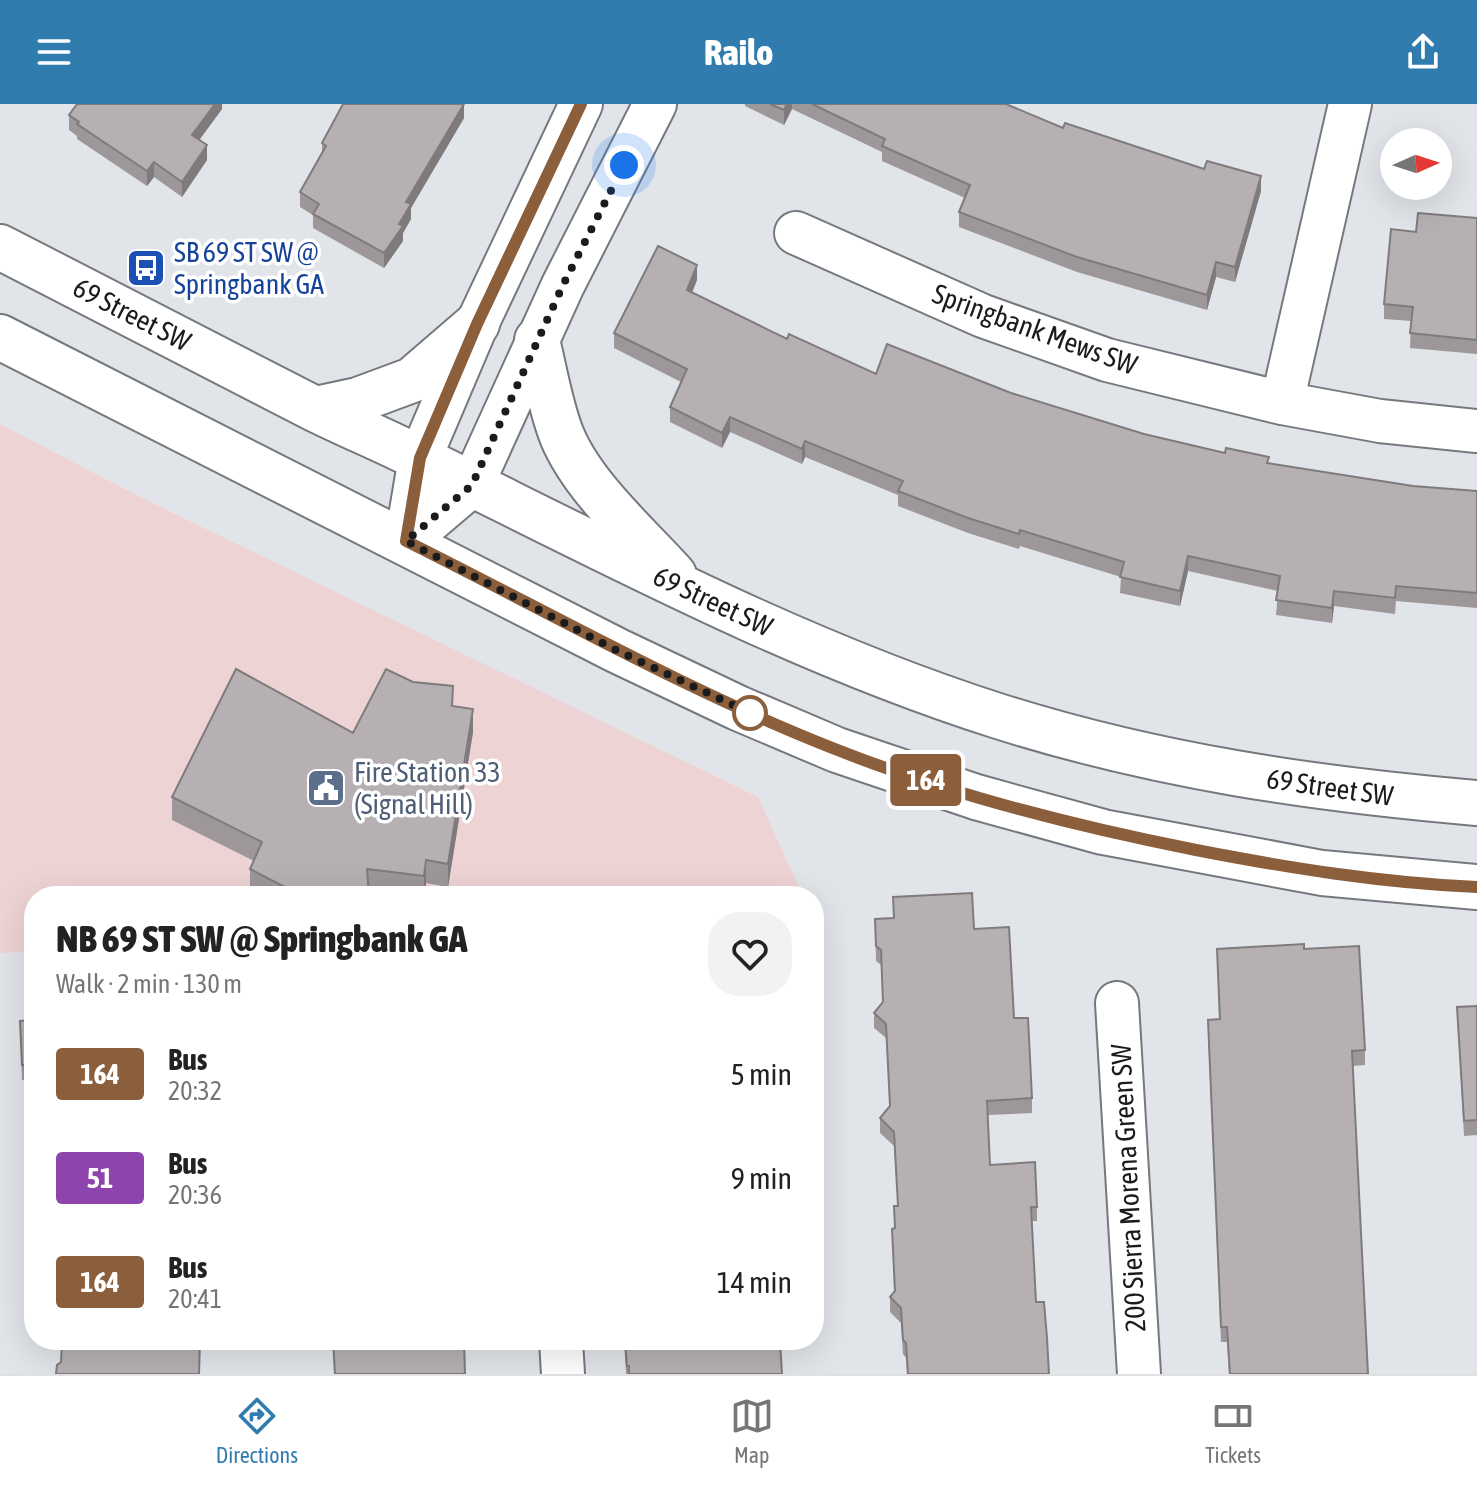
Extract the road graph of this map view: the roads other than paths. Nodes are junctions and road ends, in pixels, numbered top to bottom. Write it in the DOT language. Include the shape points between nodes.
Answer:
graph roads {
  1 [pos="581,104"];
  2 [pos="655,104"];
  3 [pos="1350,104"];
  4 [pos="796,233"];
  5 [pos="0,247"];
  6 [pos="477,324"];
  7 [pos="0,337"];
  8 [pos="537,340"];
  9 [pos="1282,403"];
  10 [pos="316,409"];
  11 [pos="1477,431"];
  12 [pos="420,458"];
  13 [pos="472,485"];
  14 [pos="406,541"];
  15 [pos="689,592"];
  16 [pos="1477,803"];
  17 [pos="1477,887"];
  18 [pos="1117,1003"];
  19 [pos="562,1350"];
  20 [pos="563,1374"];
  21 [pos="1139,1374"];
  1 -- 6 [label="street"];
  2 -- 8 [label="street"];
  3 -- 9 [label="street"];
  4 -- 9 [label="street, Springbank Mews SW" via="983,316 1107,360"];
  5 -- 10 [label="main road, 69 Street SW"];
  6 -- 10 [label="main road" via="412,380"];
  6 -- 12 [label="street"];
  7 -- 14 [label="main road"];
  8 -- 13 [label="street"];
  8 -- 15 [label="main road" via="562,438 605,500"];
  9 -- 11 [label="street, Springbank Mews SW"];
  10 -- 12 [label="main road, 69 Street SW"];
  12 -- 13 [label="main road, 69 Street SW"];
  12 -- 14 [label="street"];
  13 -- 14 [label="street"];
  13 -- 15 [label="main road, 69 Street SW"];
  14 -- 17 [label="main road" via="738,708 837,750 976,797 1103,832 1267,864"];
  15 -- 16 [label="main road, 69 Street SW" via="827,653 996,715 1092,743 1305,786"];
  18 -- 21 [label="street, 200 Sierra Morena Green SW"];
  19 -- 20 [label="street"];
}
